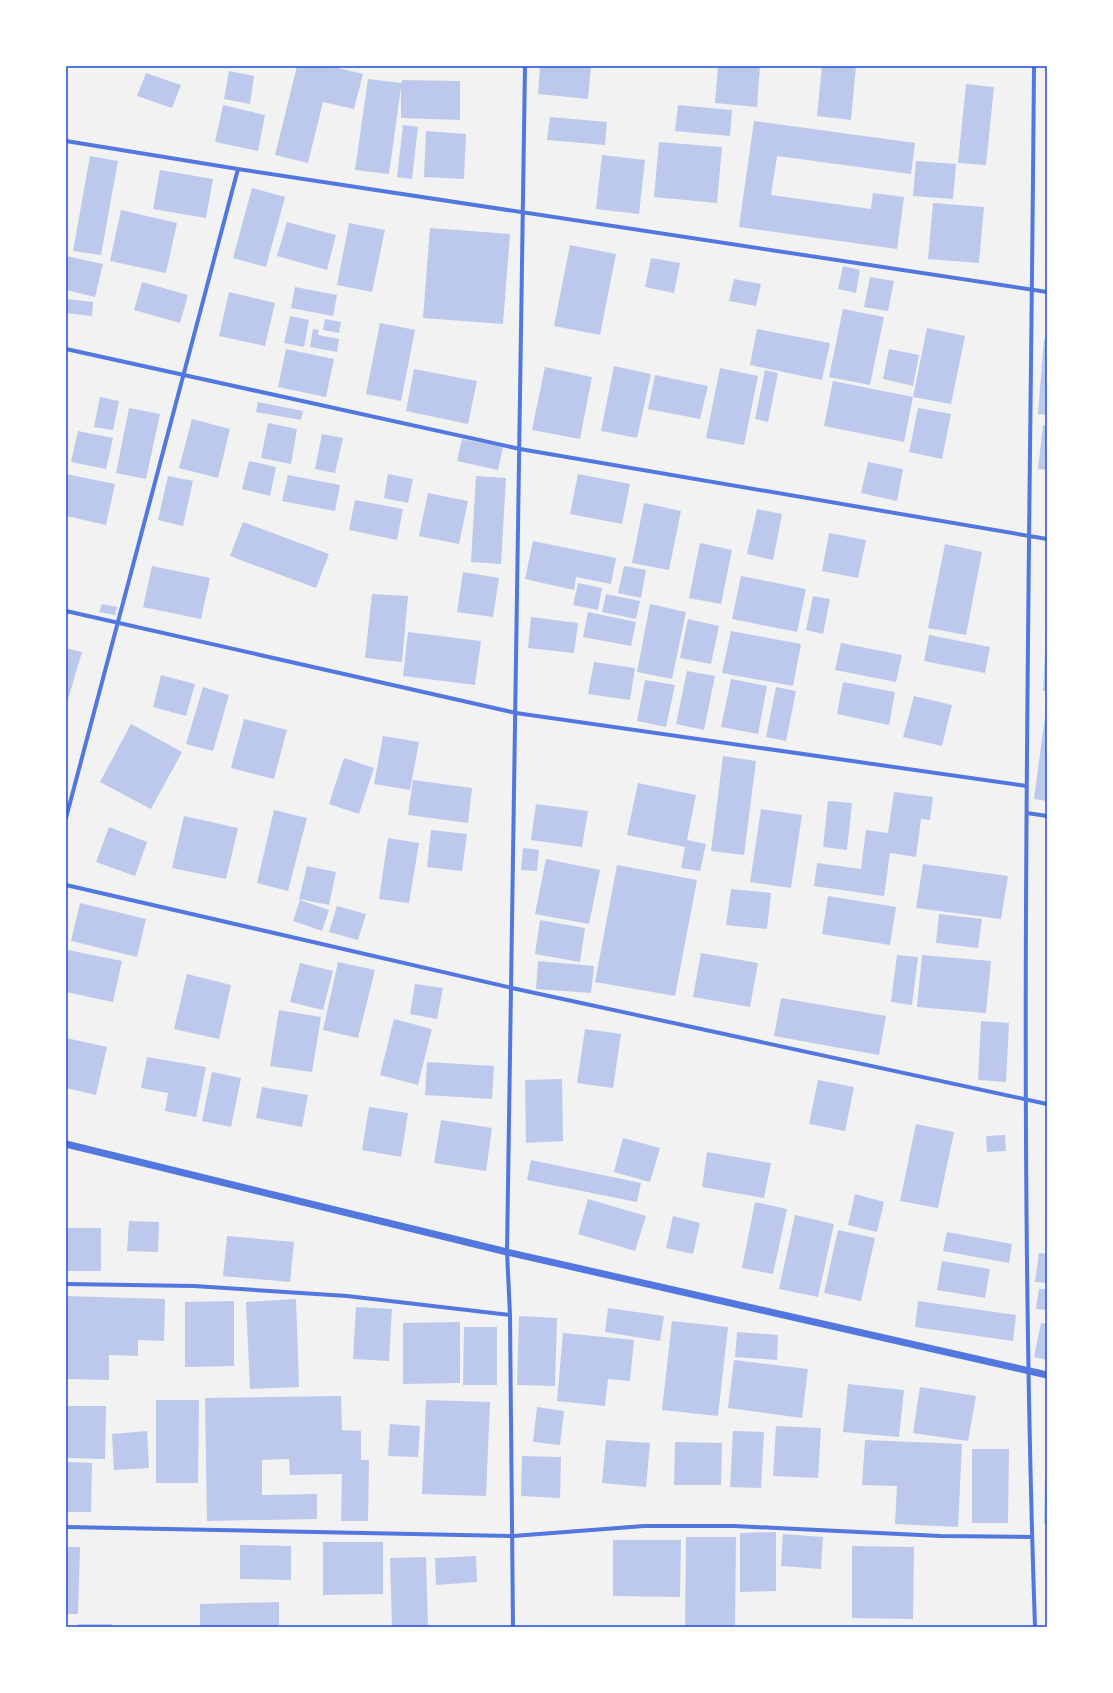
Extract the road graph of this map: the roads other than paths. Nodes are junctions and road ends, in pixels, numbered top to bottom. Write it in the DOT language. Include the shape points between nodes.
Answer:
graph roads {
  1 [pos="525,66"];
  2 [pos="1034,66"];
  3 [pos="66,140"];
  4 [pos="238,170"];
  5 [pos="524,212"];
  6 [pos="1032,289"];
  7 [pos="1047,292"];
  8 [pos="66,349"];
  9 [pos="183,374"];
  10 [pos="520,449"];
  11 [pos="1030,535"];
  12 [pos="1047,539"];
  13 [pos="66,611"];
  14 [pos="118,624"];
  15 [pos="516,713"];
  16 [pos="1027,786"];
  17 [pos="1027,813"];
  18 [pos="1047,816"];
  19 [pos="66,818"];
  20 [pos="66,885"];
  21 [pos="512,988"];
  22 [pos="1027,1100"];
  23 [pos="1047,1104"];
  24 [pos="66,1144"];
  25 [pos="507,1252"];
  26 [pos="66,1284"];
  27 [pos="510,1315"];
  28 [pos="1029,1371"];
  29 [pos="1047,1375"];
  30 [pos="66,1527"];
  31 [pos="512,1536"];
  32 [pos="1031,1537"];
  33 [pos="513,1627"];
  34 [pos="1035,1627"];
  1 -- 5 [label="street"];
  2 -- 6 [label="street"];
  3 -- 4 [label="street"];
  4 -- 5 [label="street"];
  4 -- 9 [label="street"];
  5 -- 6 [label="street"];
  5 -- 10 [label="street"];
  6 -- 7 [label="street"];
  6 -- 11 [label="street"];
  8 -- 9 [label="street"];
  9 -- 10 [label="street"];
  9 -- 14 [label="street"];
  10 -- 11 [label="street"];
  10 -- 15 [label="street"];
  11 -- 12 [label="street"];
  11 -- 16 [label="street"];
  13 -- 14 [label="street"];
  14 -- 15 [label="street"];
  14 -- 19 [label="street"];
  15 -- 16 [label="street"];
  15 -- 21 [label="street"];
  16 -- 17 [label="street"];
  17 -- 18 [label="street"];
  17 -- 22 [label="street"];
  20 -- 21 [label="street"];
  21 -- 22 [label="street"];
  21 -- 25 [label="street"];
  22 -- 23 [label="street"];
  22 -- 28 [label="street"];
  24 -- 25 [label="street"];
  25 -- 27 [label="street"];
  25 -- 28 [label="street"];
  26 -- 27 [label="street" via="194,1286 332,1295"];
  27 -- 31 [label="street"];
  28 -- 29 [label="street"];
  28 -- 32 [label="street"];
  30 -- 31 [label="street"];
  31 -- 32 [label="street" via="644,1526 734,1526 940,1536"];
  31 -- 33 [label="street"];
  32 -- 34 [label="street"];
}
